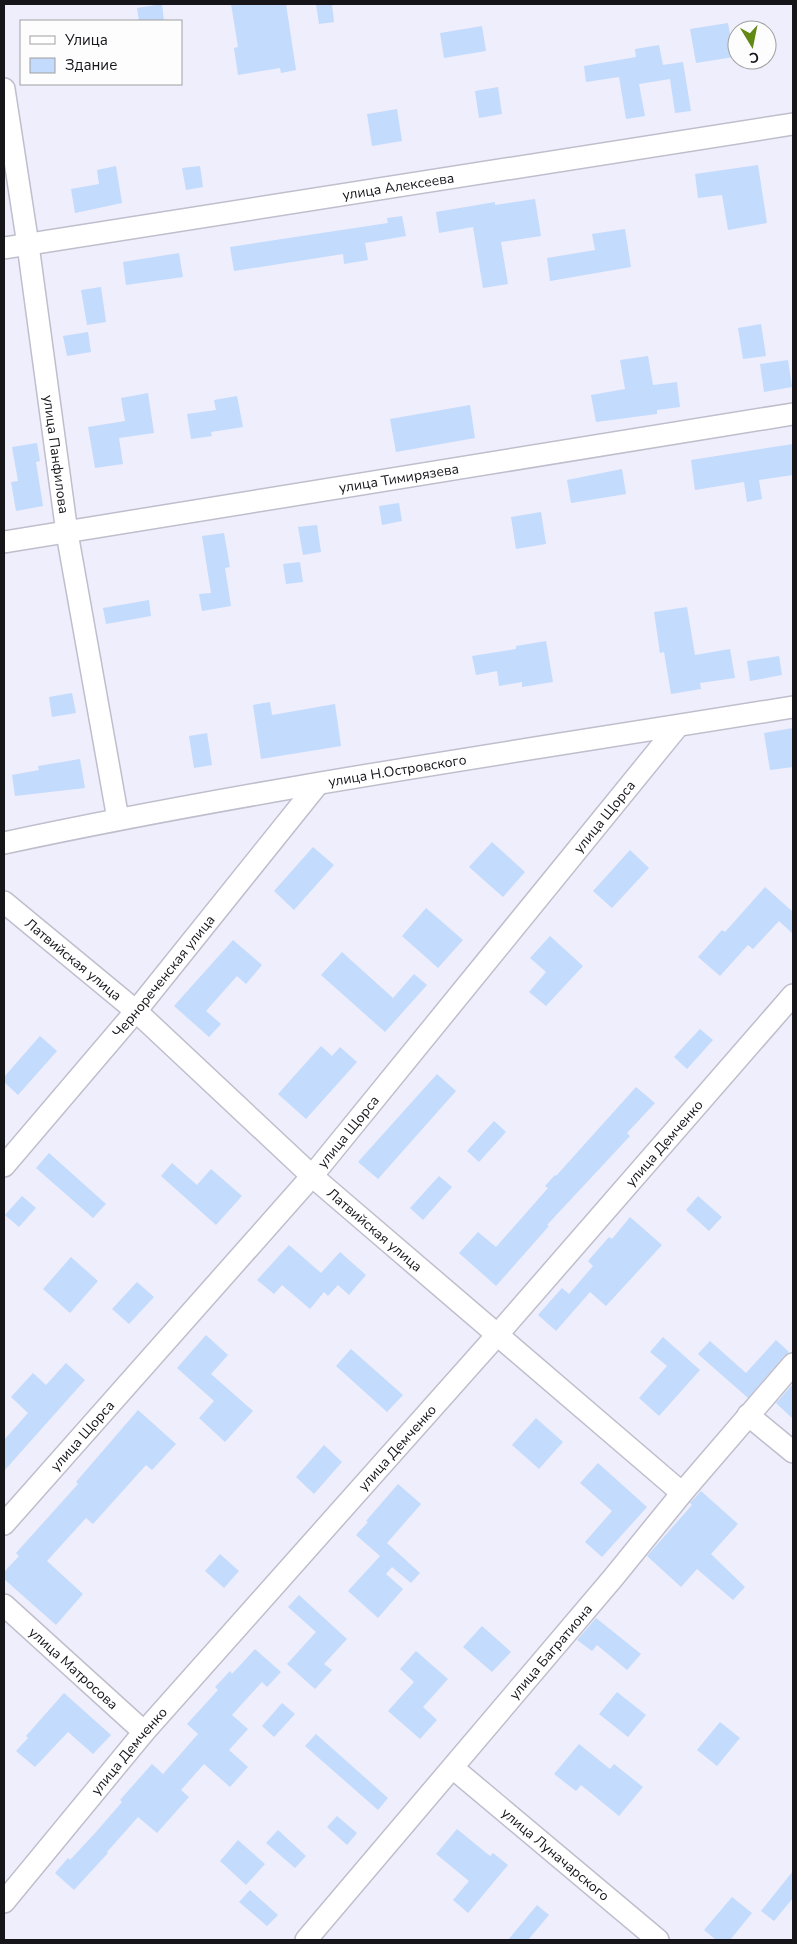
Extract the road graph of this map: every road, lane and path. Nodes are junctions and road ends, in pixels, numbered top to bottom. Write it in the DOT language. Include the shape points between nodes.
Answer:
graph roads {
  1 [pos="4,89"];
  2 [pos="793,124"];
  3 [pos="28,245"];
  4 [pos="4,248"];
  5 [pos="793,414"];
  6 [pos="67,532"];
  7 [pos="4,542"];
  8 [pos="793,707"];
  9 [pos="678,726"];
  10 [pos="318,784"];
  11 [pos="118,819"];
  12 [pos="4,843"];
  13 [pos="4,902"];
  14 [pos="793,995"];
  15 [pos="136,1011"];
  16 [pos="4,1166"];
  17 [pos="312,1176"];
  18 [pos="498,1334"];
  19 [pos="793,1364"];
  20 [pos="748,1415"];
  21 [pos="793,1452"];
  22 [pos="682,1493"];
  23 [pos="4,1524"];
  24 [pos="4,1604"];
  25 [pos="144,1732"];
  26 [pos="453,1768"];
  27 [pos="4,1902"];
  28 [pos="306,1940"];
  29 [pos="658,1940"];
  1 -- 3 [label="street, улица Панфилова"];
  2 -- 3 [label="street, улица Алексеева"];
  3 -- 4 [label="street, улица Алексеева"];
  3 -- 6 [label="street, улица Панфилова"];
  5 -- 6 [label="street, улица Тимирязева"];
  6 -- 7 [label="street, улица Тимирязева"];
  6 -- 11 [label="street, улица Панфилова"];
  8 -- 9 [label="street, улица Н.Островского"];
  9 -- 10 [label="street, улица Н.Островского"];
  9 -- 17 [label="street, улица Щорса"];
  10 -- 11 [label="street, улица Н.Островского"];
  10 -- 15 [label="street, Чернореченская улица"];
  11 -- 12 [label="street, улица Н.Островского"];
  13 -- 15 [label="street, Латвийская улица"];
  14 -- 18 [label="street, улица Демченко"];
  15 -- 16 [label="street, Чернореченская улица"];
  15 -- 17 [label="street, Латвийская улица"];
  17 -- 18 [label="street, Латвийская улица"];
  17 -- 23 [label="street, улица Щорса"];
  18 -- 22 [label="street, Латвийская улица"];
  18 -- 25 [label="street, улица Демченко"];
  19 -- 20 [label="street, улица Багратиона"];
  20 -- 21 [label="street"];
  20 -- 22 [label="street, улица Багратиона"];
  22 -- 26 [label="street, улица Багратиона"];
  24 -- 25 [label="street, улица Матросова"];
  25 -- 27 [label="street, улица Демченко"];
  26 -- 28 [label="street, улица Багратиона"];
  26 -- 29 [label="street, улица Луначарского"];
}
